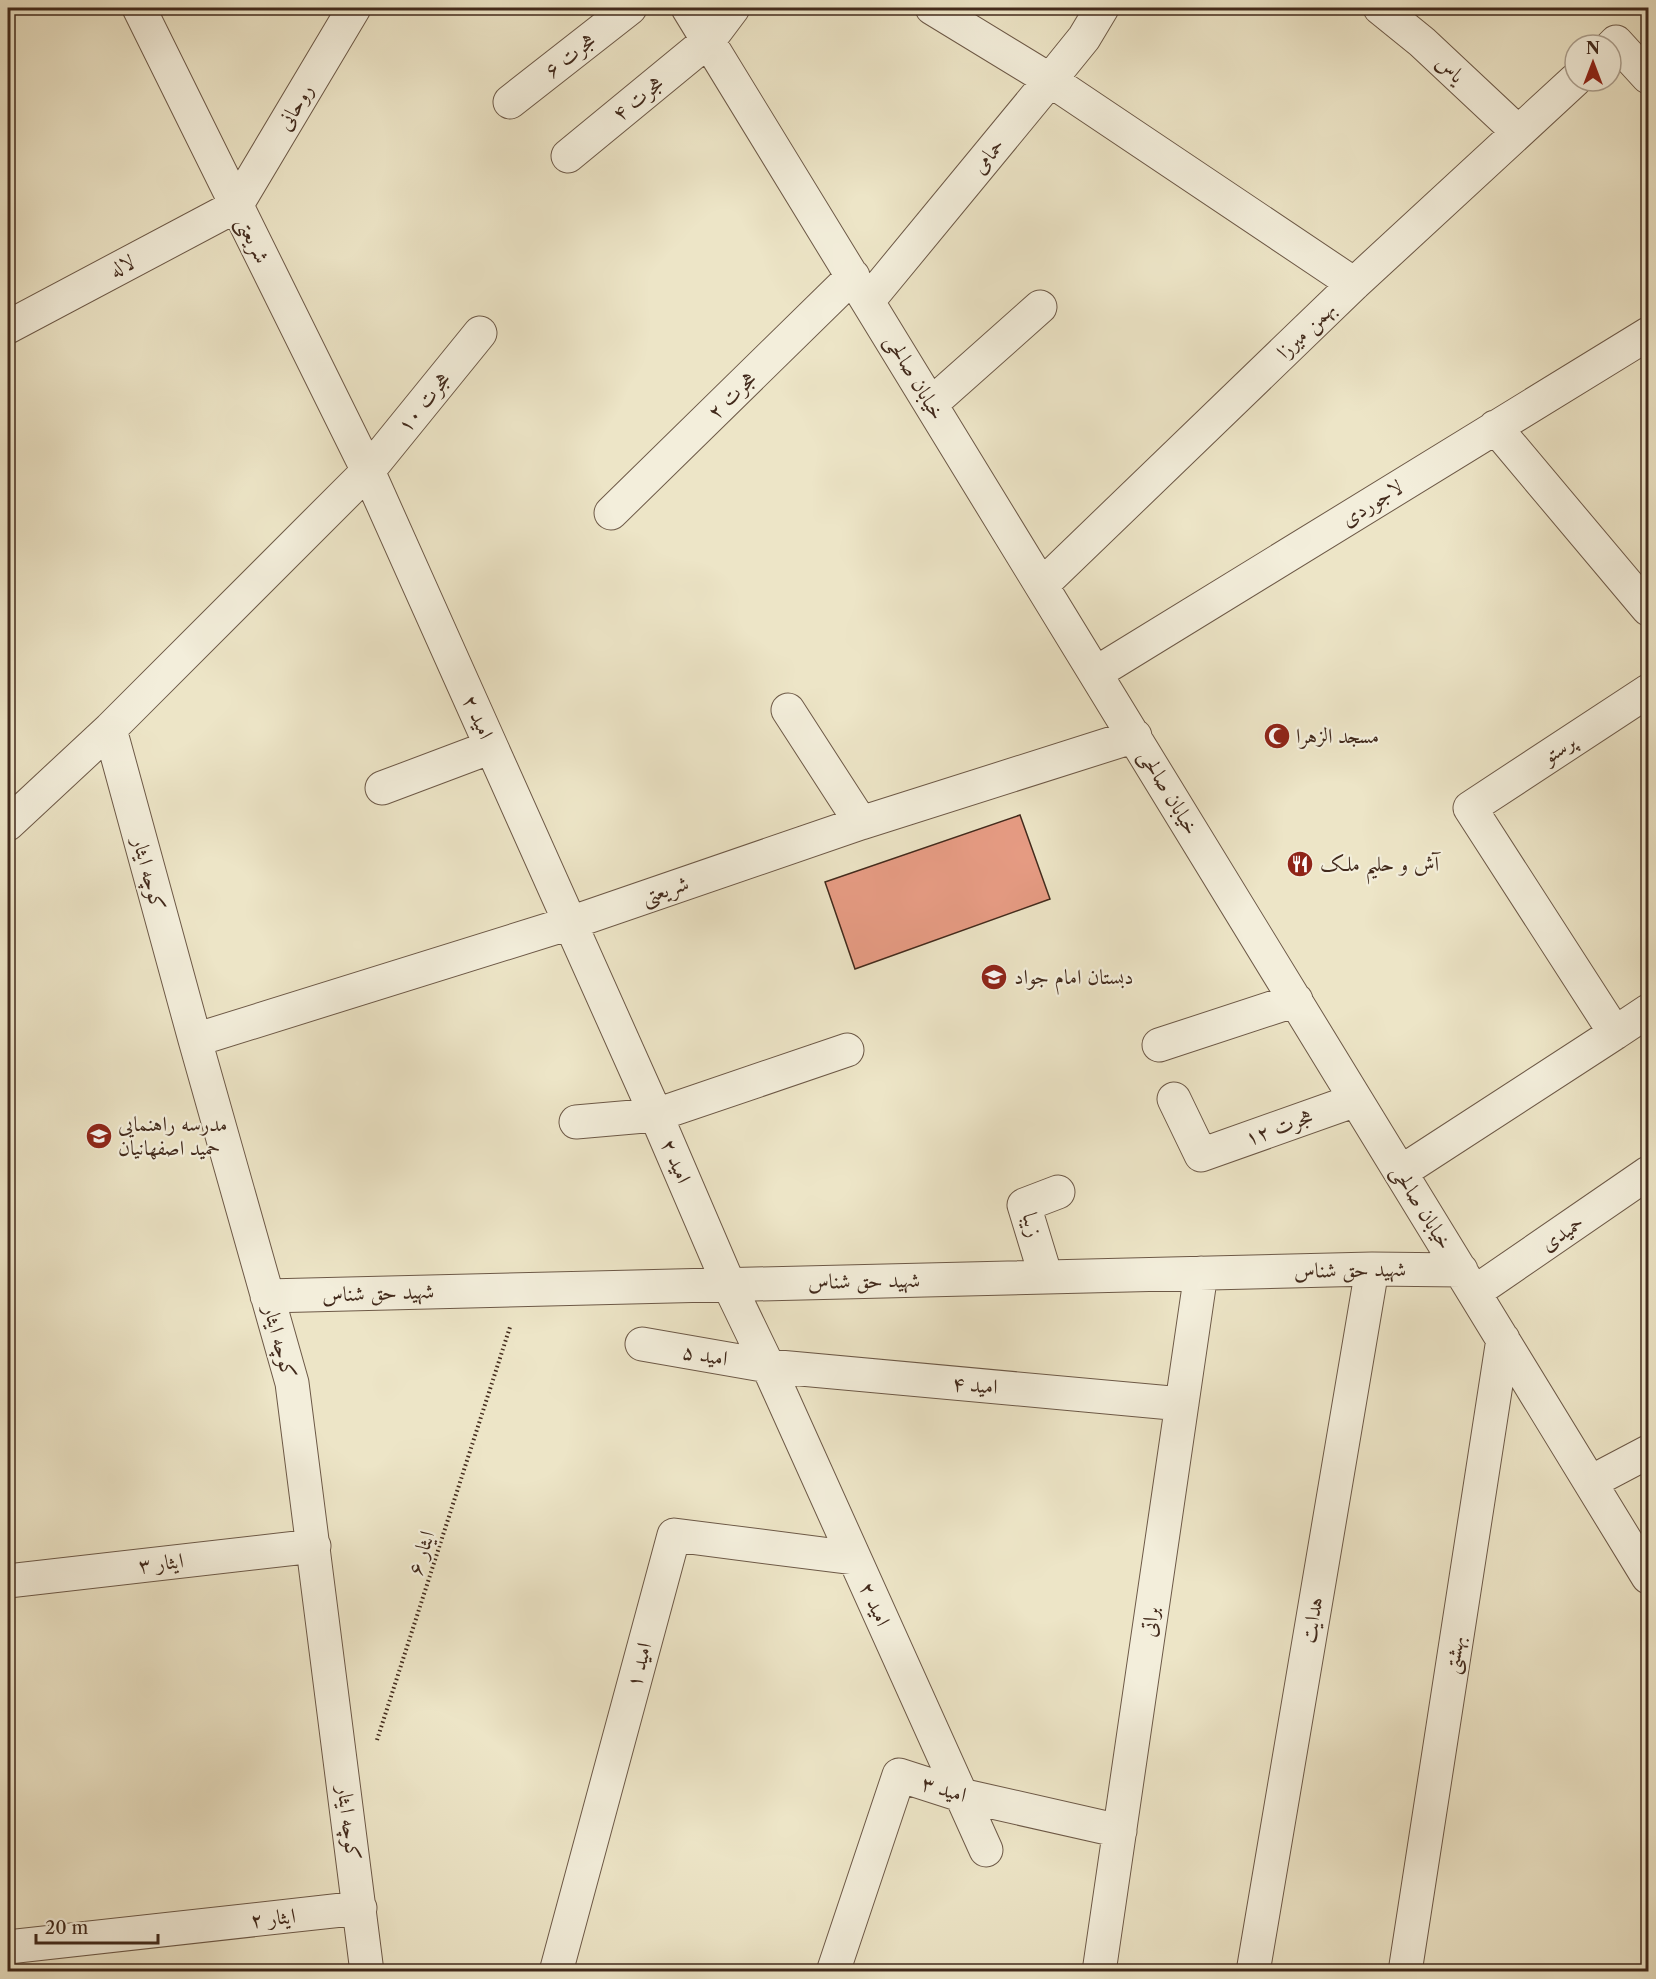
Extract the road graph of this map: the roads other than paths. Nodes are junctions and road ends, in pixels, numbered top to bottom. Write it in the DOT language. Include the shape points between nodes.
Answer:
graph roads {
  1 [pos="139,8"];
  2 [pos="354,8"];
  3 [pos="630,8"];
  4 [pos="688,8"];
  5 [pos="733,8"];
  6 [pos="932,8"];
  7 [pos="1102,8"];
  8 [pos="1380,8"];
  9 [pos="709,40"];
  10 [pos="1623,50"];
  11 [pos="1648,77"];
  12 [pos="1050,80"];
  13 [pos="1563,91"];
  14 [pos="510,102"];
  15 [pos="1518,132"];
  16 [pos="568,156"];
  17 [pos="236,206"];
  18 [pos="1354,284"];
  19 [pos="861,289"];
  20 [pos="1040,307"];
  21 [pos="8,327"];
  22 [pos="480,333"];
  23 [pos="1648,334"];
  24 [pos="931,404"];
  25 [pos="1495,427"];
  26 [pos="368,471"];
  27 [pos="611,513"];
  28 [pos="1042,585"];
  29 [pos="1648,609"];
  30 [pos="1096,673"];
  31 [pos="1648,691"];
  32 [pos="788,710"];
  33 [pos="110,729"];
  34 [pos="1135,736"];
  35 [pos="491,747"];
  36 [pos="382,788"];
  37 [pos="861,823"];
  38 [pos="8,824"];
  39 [pos="570,923"];
  40 [pos="1296,1000"];
  41 [pos="1648,1011"];
  42 [pos="1615,1034"];
  43 [pos="195,1040"];
  44 [pos="1159,1045"];
  45 [pos="847,1050"];
  46 [pos="1174,1099"];
  47 [pos="1356,1100"];
  48 [pos="656,1115"];
  49 [pos="576,1122"];
  50 [pos="1401,1172"];
  51 [pos="1648,1173"];
  52 [pos="1058,1191"];
  53 [pos="1372,1269"];
  54 [pos="1201,1273"];
  55 [pos="1046,1277"];
  56 [pos="1468,1281"];
  57 [pos="729,1285"];
  58 [pos="267,1296"];
  59 [pos="1503,1340"];
  60 [pos="642,1344"];
  61 [pos="768,1366"];
  62 [pos="1182,1404"];
  63 [pos="1648,1452"];
  64 [pos="1590,1482"];
  65 [pos="314,1546"];
  66 [pos="854,1558"];
  67 [pos="1648,1577"];
  68 [pos="8,1581"];
  69 [pos="961,1795"];
  70 [pos="1120,1831"];
  71 [pos="986,1850"];
  72 [pos="360,1908"];
  73 [pos="8,1947"];
  74 [pos="367,1971"];
  75 [pos="556,1971"];
  76 [pos="832,1971"];
  77 [pos="1099,1971"];
  78 [pos="1252,1971"];
  79 [pos="1405,1971"];
  1 -- 17 [label="street, شریعتی"];
  2 -- 17 [label="street, روحانی"];
  3 -- 14 [label="street, هجرت ۶"];
  4 -- 9 [label="street, خیابان صالحی"];
  5 -- 9 [label="street, هجرت ۴"];
  6 -- 12 [label="street"];
  7 -- 12 [label="street, حمامی"];
  8 -- 15 [label="street, یاس"];
  9 -- 16 [label="street, هجرت ۴"];
  9 -- 19 [label="street, خیابان صالحی"];
  10 -- 11 [label="street"];
  12 -- 18 [label="street"];
  12 -- 19 [label="street, حمامی"];
  13 -- 15 [label="street, بهمن میرزا"];
  15 -- 18 [label="street, بهمن میرزا"];
  17 -- 21 [label="street, لاله"];
  17 -- 26 [label="street, شریعتی"];
  18 -- 28 [label="street, بهمن میرزا"];
  19 -- 24 [label="street, خیابان صالحی"];
  19 -- 27 [label="street, هجرت ۲"];
  20 -- 24 [label="street"];
  22 -- 26 [label="street, هجرت ۱۰"];
  23 -- 25 [label="street, لاجوردی"];
  24 -- 28 [label="street, خیابان صالحی"];
  25 -- 29 [label="street"];
  25 -- 30 [label="street, لاجوردی"];
  26 -- 33 [label="street, هجرت ۱۰"];
  26 -- 35 [label="street, امید ۲"];
  28 -- 30 [label="street, خیابان صالحی"];
  30 -- 34 [label="street, خیابان صالحی"];
  31 -- 42 [label="street, پرستو" via="1470,808"];
  32 -- 37 [label="street"];
  33 -- 38 [label="street, هجرت ۱۰"];
  33 -- 43 [label="street, کوچه ایثار"];
  34 -- 37 [label="street, شریعتی"];
  34 -- 40 [label="street, خیابان صالحی"];
  35 -- 36 [label="street"];
  35 -- 39 [label="street, امید ۲"];
  37 -- 39 [label="street, شریعتی"];
  39 -- 43 [label="street, شریعتی"];
  39 -- 48 [label="street, امید ۲"];
  40 -- 44 [label="street"];
  40 -- 47 [label="street, خیابان صالحی"];
  41 -- 42 [label="street"];
  42 -- 50 [label="street"];
  43 -- 58 [label="street, کوچه ایثار"];
  45 -- 48 [label="street"];
  46 -- 47 [label="street, هجرت ۱۲" via="1201,1155"];
  47 -- 50 [label="street, خیابان صالحی"];
  48 -- 49 [label="street"];
  48 -- 57 [label="street, امید ۲"];
  50 -- 56 [label="street, خیابان صالحی"];
  51 -- 56 [label="street, حمیدی"];
  52 -- 55 [label="street, زیبا" via="1024,1205"];
  53 -- 54 [label="street, شهید حق شناس"];
  53 -- 56 [label="street, شهید حق شناس"];
  53 -- 78 [label="street, هدایت"];
  54 -- 55 [label="street, شهید حق شناس"];
  54 -- 62 [label="street, براتی"];
  55 -- 57 [label="street, شهید حق شناس"];
  56 -- 59 [label="street, خیابان صالحی"];
  57 -- 58 [label="street, شهید حق شناس"];
  57 -- 61 [label="street, امید ۲"];
  58 -- 65 [label="street, کوچه ایثار" via="292,1383"];
  59 -- 64 [label="street, خیابان صالحی"];
  59 -- 79 [label="street, بهشتی"];
  60 -- 61 [label="street, امید ۵"];
  61 -- 62 [label="street, امید ۴"];
  61 -- 66 [label="street, امید ۲"];
  62 -- 70 [label="street, براتی"];
  63 -- 64 [label="street"];
  64 -- 67 [label="street, خیابان صالحی"];
  65 -- 68 [label="street, ایثار ۳"];
  65 -- 72 [label="street, کوچه ایثار"];
  66 -- 69 [label="street, امید ۲"];
  66 -- 75 [label="street, امید ۱" via="674,1535"];
  69 -- 70 [label="street, امید ۳"];
  69 -- 71 [label="street, امید ۲"];
  69 -- 76 [label="street, امید ۳" via="899,1775"];
  70 -- 77 [label="street, براتی"];
  72 -- 73 [label="street, ایثار ۲"];
  72 -- 74 [label="street, کوچه ایثار"];
}
